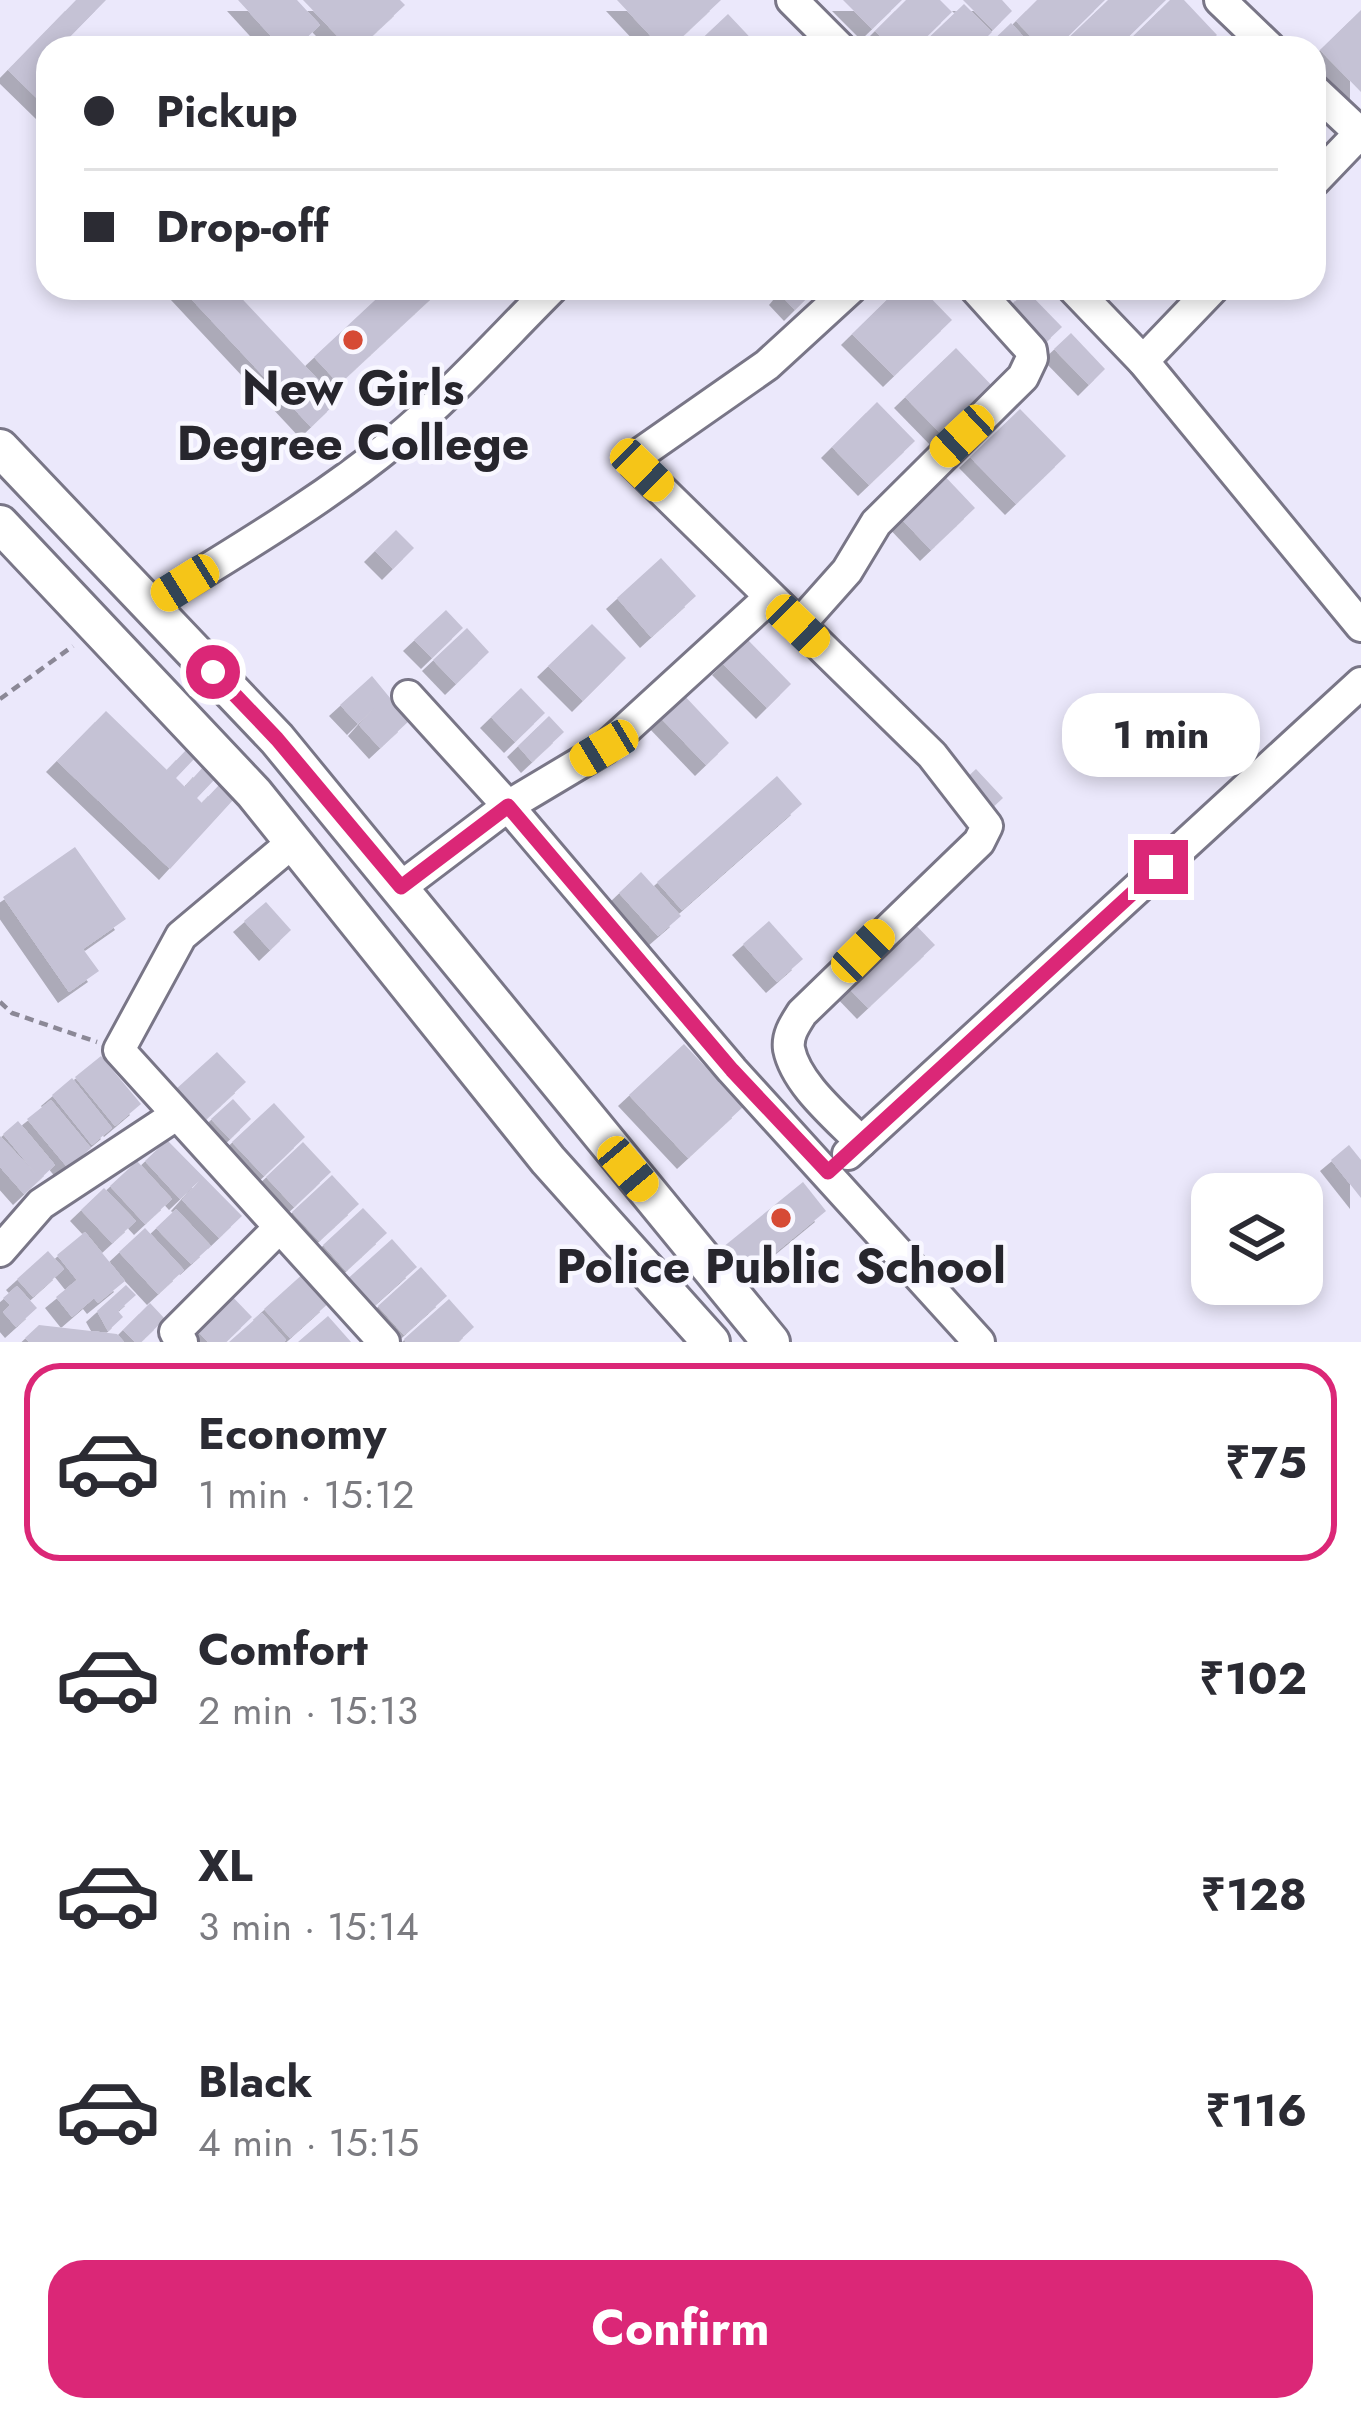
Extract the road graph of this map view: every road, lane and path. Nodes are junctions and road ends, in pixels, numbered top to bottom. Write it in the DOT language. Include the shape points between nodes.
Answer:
graph roads {
  1 [pos="792,0"];
  2 [pos="1220,0"];
  3 [pos="828,36"];
  4 [pos="1258,36"];
  5 [pos="1326,101"];
  6 [pos="1360,132"];
  7 [pos="1326,168"];
  8 [pos="540,300"];
  9 [pos="838,300"];
  10 [pos="986,300"];
  11 [pos="1085,300"];
  12 [pos="1201,300"];
  13 [pos="1143,361"];
  14 [pos="0,448"];
  15 [pos="0,524"];
  16 [pos="769,598"];
  17 [pos="150,605"];
  18 [pos="798,626"];
  19 [pos="1361,626"];
  20 [pos="99,627"];
  21 [pos="1361,683"];
  22 [pos="408,696"];
  23 [pos="0,699"];
  24 [pos="508,806"];
  25 [pos="293,842"];
  26 [pos="401,887"];
  27 [pos="0,1002"];
  28 [pos="119,1050"];
  29 [pos="176,1115"];
  30 [pos="861,1142"];
  31 [pos="828,1172"];
  32 [pos="279,1228"];
  33 [pos="0,1251"];
  34 [pos="182,1342"];
  35 [pos="383,1342"];
  36 [pos="711,1342"];
  37 [pos="771,1342"];
  38 [pos="979,1342"];
  1 -- 3 [label="street"];
  2 -- 4 [label="street"];
  5 -- 6 [label="street"];
  6 -- 7 [label="street"];
  8 -- 17 [label="street" via="392,444"];
  9 -- 16 [label="street" via="767,365 634,458"];
  10 -- 18 [label="street" via="1031,350 1023,377 876,524"];
  11 -- 13 [label="street"];
  12 -- 13 [label="street"];
  13 -- 19 [label="street"];
  14 -- 17 [label="main road"];
  15 -- 20 [label="main road"];
  16 -- 18 [label="street"];
  16 -- 24 [label="street" via="604,748"];
  17 -- 26 [label="main road"];
  18 -- 30 [label="street" via="932,755 987,826 789,1033 789,1052 808,1085"];
  20 -- 23 [label="path"];
  20 -- 25 [label="main road"];
  21 -- 30 [label="street"];
  22 -- 24 [label="street"];
  24 -- 26 [label="street"];
  24 -- 31 [label="street"];
  25 -- 28 [label="street" via="181,935"];
  25 -- 36 [label="main road" via="548,1160"];
  26 -- 37 [label="main road"];
  27 -- 28 [label="path"];
  28 -- 29 [label="street"];
  29 -- 32 [label="street"];
  29 -- 33 [label="street" via="41,1204"];
  30 -- 31 [label="street"];
  31 -- 38 [label="street"];
  32 -- 34 [label="street" via="175,1332"];
  32 -- 35 [label="street"];
}
